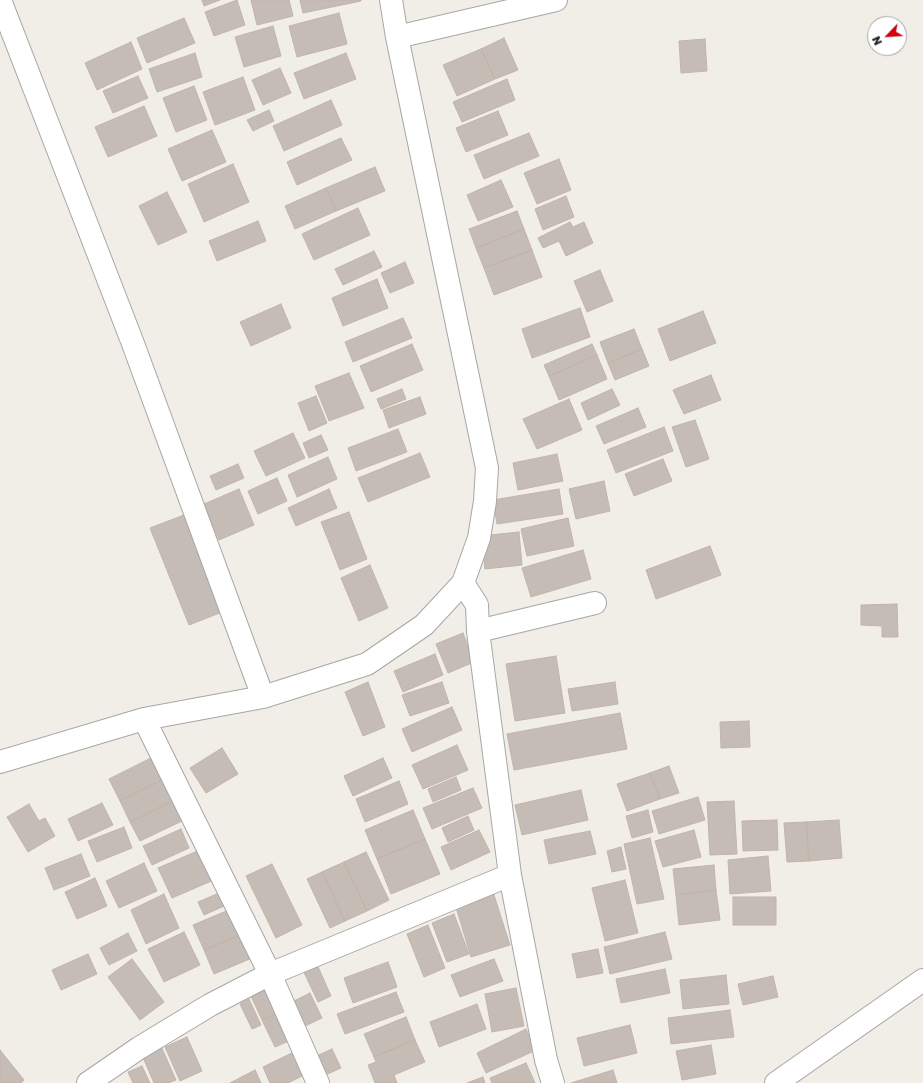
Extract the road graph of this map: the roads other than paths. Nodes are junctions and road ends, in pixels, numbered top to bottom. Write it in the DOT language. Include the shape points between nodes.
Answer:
graph roads {
  1 [pos="0,0"];
  2 [pos="391,0"];
  3 [pos="556,0"];
  4 [pos="398,38"];
  5 [pos="463,583"];
  6 [pos="595,603"];
  7 [pos="478,631"];
  8 [pos="257,682"];
  9 [pos="144,719"];
  10 [pos="0,762"];
  11 [pos="510,875"];
  12 [pos="270,974"];
  13 [pos="923,980"];
  14 [pos="88,1083"];
  15 [pos="318,1083"];
  16 [pos="553,1083"];
  17 [pos="776,1083"];
  1 -- 8 [label="street" via="135,349"];
  2 -- 4 [label="street"];
  3 -- 4 [label="street"];
  4 -- 5 [label="street" via="487,468 479,538"];
  5 -- 7 [label="street" via="476,605"];
  5 -- 8 [label="street" via="424,625 367,664"];
  6 -- 7 [label="street"];
  7 -- 11 [label="street"];
  8 -- 9 [label="street"];
  9 -- 10 [label="street"];
  9 -- 12 [label="street"];
  11 -- 12 [label="street"];
  11 -- 16 [label="street" via="546,1060"];
  12 -- 14 [label="street" via="210,1005 139,1048"];
  12 -- 15 [label="street"];
  13 -- 17 [label="street"];
}
